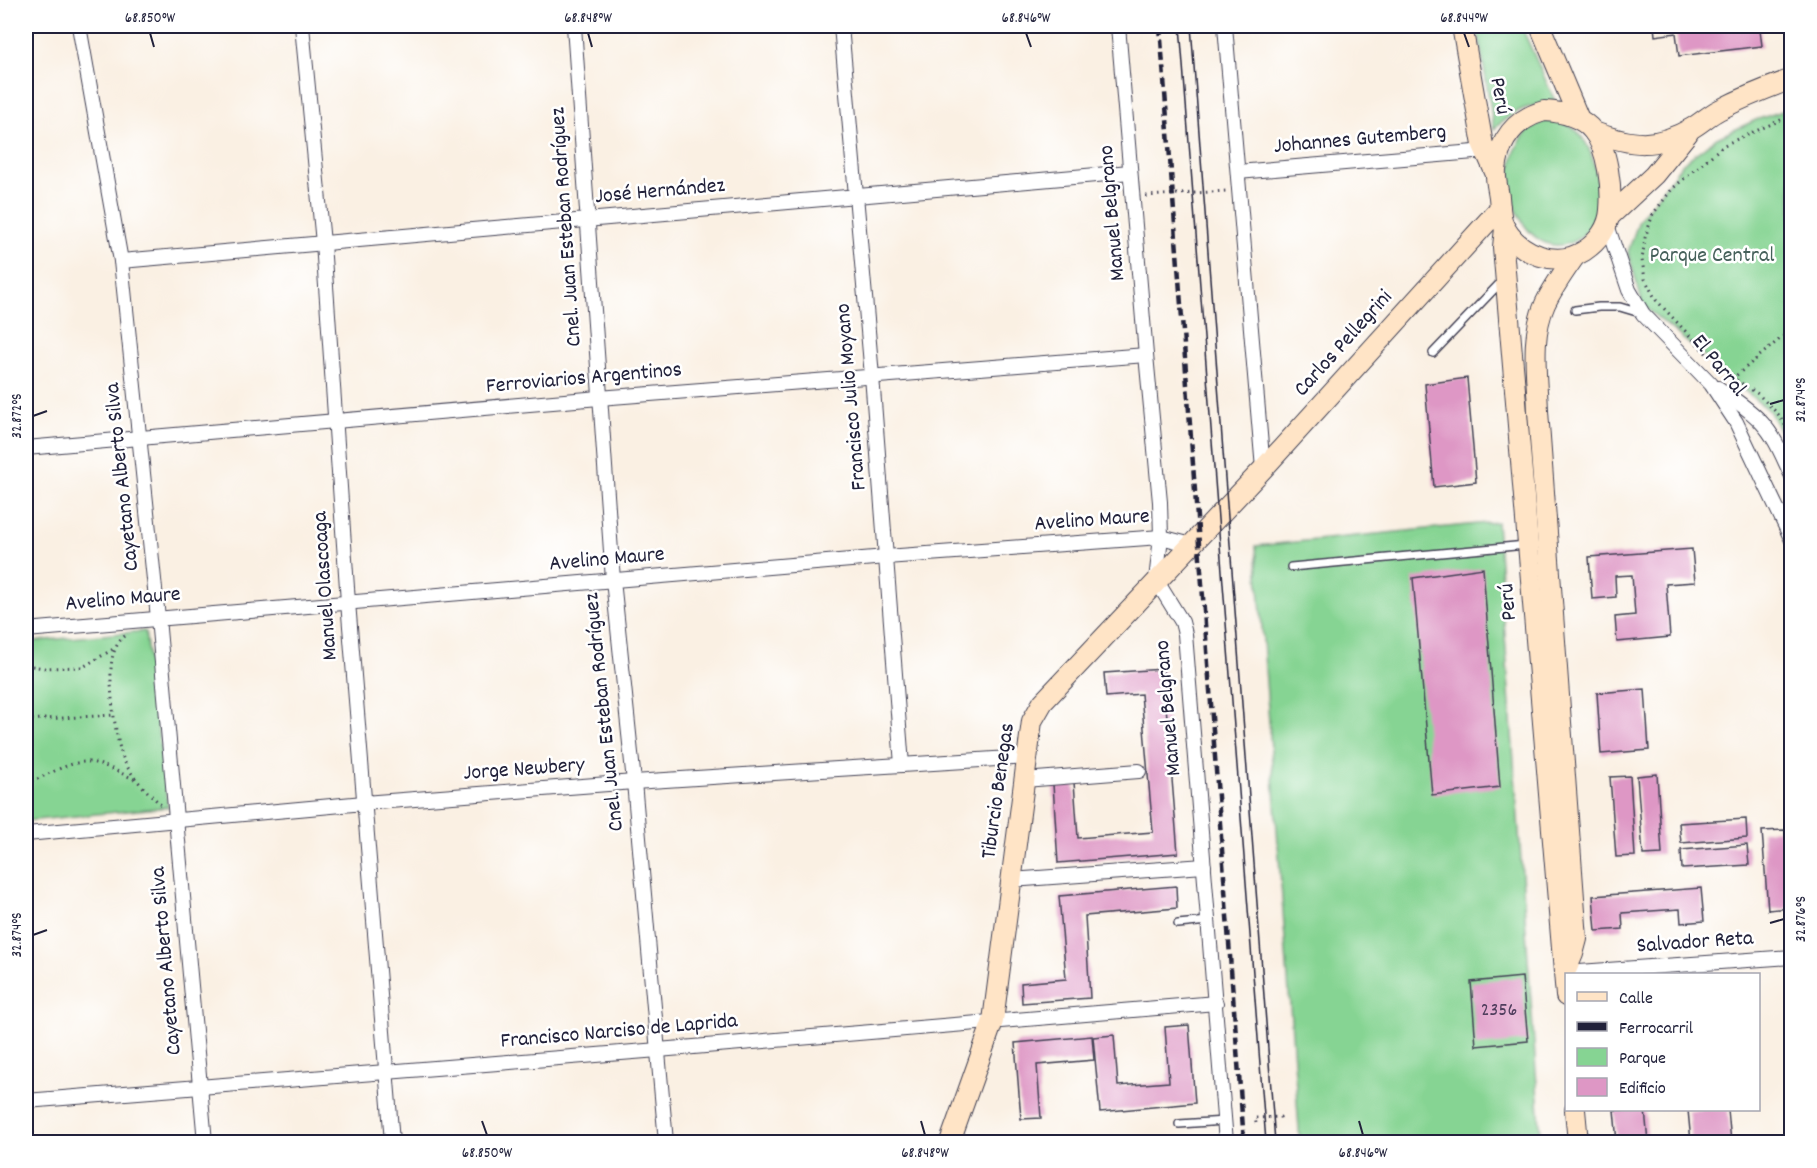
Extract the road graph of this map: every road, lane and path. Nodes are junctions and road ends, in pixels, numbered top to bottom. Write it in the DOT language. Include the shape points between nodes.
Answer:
graph roads {
  1 [pos="79,26"];
  2 [pos="302,26"];
  3 [pos="574,26"];
  4 [pos="841,26"];
  5 [pos="1118,26"];
  6 [pos="1226,26"];
  7 [pos="1462,26"];
  8 [pos="1540,26"];
  9 [pos="1791,80"];
  10 [pos="1791,116"];
  11 [pos="1579,119"];
  12 [pos="1692,128"];
  13 [pos="1594,132"];
  14 [pos="1486,151"];
  15 [pos="1130,172"];
  16 [pos="1238,172"];
  17 [pos="1495,172"];
  18 [pos="1239,190"];
  19 [pos="855,196"];
  20 [pos="1132,197"];
  21 [pos="1500,208"];
  22 [pos="587,220"];
  23 [pos="1608,221"];
  24 [pos="1504,228"];
  25 [pos="323,243"];
  26 [pos="1575,256"];
  27 [pos="121,261"];
  28 [pos="1505,277"];
  29 [pos="1575,310"];
  30 [pos="1643,314"];
  31 [pos="1791,329"];
  32 [pos="1433,352"];
  33 [pos="1146,355"];
  34 [pos="872,376"];
  35 [pos="1732,379"];
  36 [pos="1711,384"];
  37 [pos="599,398"];
  38 [pos="336,421"];
  39 [pos="1791,436"];
  40 [pos="141,438"];
  41 [pos="26,448"];
  42 [pos="1263,469"];
  43 [pos="1791,476"];
  44 [pos="1222,512"];
  45 [pos="1161,537"];
  46 [pos="1791,540"];
  47 [pos="1192,545"];
  48 [pos="1528,545"];
  49 [pos="886,557"];
  50 [pos="1291,567"];
  51 [pos="613,580"];
  52 [pos="1156,580"];
  53 [pos="348,602"];
  54 [pos="158,618"];
  55 [pos="26,630"];
  56 [pos="129,633"];
  57 [pos="117,647"];
  58 [pos="26,665"];
  59 [pos="114,715"];
  60 [pos="26,720"];
  61 [pos="1027,757"];
  62 [pos="902,765"];
  63 [pos="1139,771"];
  64 [pos="136,780"];
  65 [pos="1024,780"];
  66 [pos="634,782"];
  67 [pos="26,783"];
  68 [pos="364,803"];
  69 [pos="175,820"];
  70 [pos="26,834"];
  71 [pos="1204,866"];
  72 [pos="1011,880"];
  73 [pos="1208,921"];
  74 [pos="1178,924"];
  75 [pos="1791,957"];
  76 [pos="1565,973"];
  77 [pos="1216,1003"];
  78 [pos="993,1021"];
  79 [pos="658,1050"];
  80 [pos="387,1072"];
  81 [pos="200,1086"];
  82 [pos="26,1101"];
  83 [pos="1575,1111"];
  84 [pos="1225,1121"];
  85 [pos="1281,1122"];
  86 [pos="1256,1123"];
  87 [pos="1179,1124"];
  88 [pos="206,1143"];
  89 [pos="392,1143"];
  90 [pos="666,1143"];
  91 [pos="950,1143"];
  92 [pos="1226,1143"];
  93 [pos="1578,1143"];
  1 -- 27 [label="street, Cayetano Alberto Silva"];
  2 -- 25 [label="street, Manuel Olascoaga"];
  3 -- 22 [label="street, Cnel. Juan Esteban Rodríguez"];
  4 -- 19 [label="street, Francisco Julio Moyano"];
  5 -- 15 [label="street, Manuel Belgrano"];
  6 -- 16 [label="street"];
  7 -- 14 [label="main road, Perú"];
  8 -- 11 [label="main road"];
  9 -- 12 [label="main road" via="1718,111"];
  10 -- 35 [label="path" via="1724,145 1672,189 1653,214 1645,238 1645,279 1656,300"];
  11 -- 13 [label="main road"];
  11 -- 17 [label="main road" via="1544,111 1524,119 1506,139"];
  12 -- 13 [label="main road" via="1672,138 1643,144 1618,141"];
  12 -- 23 [label="main road" via="1654,175"];
  13 -- 23 [label="main road" via="1609,174"];
  14 -- 16 [label="street, Johannes Gutemberg"];
  14 -- 17 [label="main road, Perú"];
  15 -- 19 [label="street, José Hernández"];
  15 -- 20 [label="street, Manuel Belgrano"];
  16 -- 18 [label="street"];
  17 -- 21 [label="main road"];
  18 -- 20 [label="path"];
  18 -- 42 [label="street"];
  19 -- 22 [label="street, José Hernández"];
  19 -- 34 [label="street, Francisco Julio Moyano"];
  20 -- 33 [label="street, Manuel Belgrano"];
  21 -- 24 [label="main road"];
  21 -- 42 [label="main road, Carlos Pellegrini"];
  22 -- 25 [label="street, José Hernández"];
  22 -- 37 [label="street, Cnel. Juan Esteban Rodríguez"];
  23 -- 26 [label="main road" via="1597,240"];
  23 -- 30 [label="street, El Parral" via="1629,290"];
  24 -- 26 [label="main road" via="1536,255 1557,259"];
  24 -- 28 [label="main road, Perú"];
  25 -- 27 [label="street, José Hernández"];
  25 -- 38 [label="street, Manuel Olascoaga"];
  26 -- 76 [label="main road, Perú" via="1544,306 1537,329 1536,358 1577,939"];
  27 -- 40 [label="street, Cayetano Alberto Silva"];
  28 -- 32 [label="lane"];
  28 -- 48 [label="main road, Perú"];
  29 -- 30 [label="lane" via="1620,307"];
  30 -- 36 [label="street, El Parral"];
  31 -- 35 [label="path"];
  33 -- 34 [label="street, Ferroviarios Argentinos"];
  33 -- 45 [label="street, Manuel Belgrano"];
  34 -- 37 [label="street, Ferroviarios Argentinos"];
  34 -- 49 [label="street, Francisco Julio Moyano"];
  35 -- 39 [label="path" via="1758,394 1778,414"];
  36 -- 43 [label="street" via="1764,424"];
  36 -- 46 [label="street, El Parral" via="1736,422"];
  37 -- 38 [label="street, Ferroviarios Argentinos"];
  37 -- 51 [label="street, Cnel. Juan Esteban Rodríguez"];
  38 -- 40 [label="street, Ferroviarios Argentinos"];
  38 -- 53 [label="street, Manuel Olascoaga"];
  40 -- 41 [label="street, Ferroviarios Argentinos"];
  40 -- 54 [label="street, Cayetano Alberto Silva"];
  42 -- 44 [label="main road, Carlos Pellegrini"];
  44 -- 47 [label="main road, Tiburcio Benegas"];
  45 -- 47 [label="street, Avelino Maure"];
  45 -- 49 [label="street, Avelino Maure"];
  45 -- 52 [label="street, Manuel Belgrano"];
  47 -- 52 [label="main road, Tiburcio Benegas"];
  48 -- 50 [label="lane"];
  48 -- 76 [label="main road, Perú"];
  49 -- 51 [label="street, Avelino Maure"];
  49 -- 62 [label="street, Francisco Julio Moyano"];
  51 -- 53 [label="street, Avelino Maure"];
  51 -- 66 [label="street, Cnel. Juan Esteban Rodríguez"];
  52 -- 61 [label="main road, Tiburcio Benegas" via="1043,702 1032,721"];
  52 -- 71 [label="street, Manuel Belgrano" via="1182,622 1185,634"];
  53 -- 54 [label="street, Avelino Maure"];
  53 -- 68 [label="street, Manuel Olascoaga"];
  54 -- 55 [label="street, Avelino Maure"];
  54 -- 69 [label="street, Cayetano Alberto Silva"];
  56 -- 57 [label="path"];
  57 -- 58 [label="path" via="83,667"];
  57 -- 59 [label="path" via="112,657"];
  59 -- 60 [label="path"];
  59 -- 64 [label="path" via="123,758"];
  61 -- 62 [label="street, Jorge Newbery"];
  61 -- 65 [label="main road, Tiburcio Benegas"];
  62 -- 66 [label="street, Jorge Newbery"];
  63 -- 65 [label="street"];
  64 -- 67 [label="path" via="91,762 76,763"];
  64 -- 69 [label="path"];
  65 -- 72 [label="main road, Tiburcio Benegas"];
  66 -- 68 [label="street, Jorge Newbery"];
  66 -- 79 [label="street, Cnel. Juan Esteban Rodríguez"];
  68 -- 69 [label="street, Jorge Newbery"];
  68 -- 80 [label="street, Manuel Olascoaga"];
  69 -- 70 [label="street, Jorge Newbery"];
  69 -- 81 [label="street, Cayetano Alberto Silva"];
  71 -- 72 [label="street"];
  71 -- 73 [label="street, Manuel Belgrano"];
  72 -- 78 [label="main road, Tiburcio Benegas"];
  73 -- 74 [label="lane"];
  73 -- 77 [label="street, Manuel Belgrano"];
  75 -- 76 [label="street, Salvador Reta"];
  77 -- 78 [label="street, Francisco Narciso de Laprida"];
  77 -- 84 [label="street, Manuel Belgrano"];
  78 -- 79 [label="street, Francisco Narciso de Laprida"];
  78 -- 91 [label="main road, Tiburcio Benegas"];
  79 -- 80 [label="street, Francisco Narciso de Laprida"];
  79 -- 90 [label="street, Cnel. Juan Esteban Rodríguez"];
  80 -- 81 [label="street, Francisco Narciso de Laprida"];
  80 -- 89 [label="street, Manuel Olascoaga"];
  81 -- 82 [label="street, Francisco Narciso de Laprida"];
  81 -- 88 [label="street, Cayetano Alberto Silva"];
  83 -- 93 [label="main road"];
  84 -- 87 [label="lane"];
  84 -- 92 [label="street, Manuel Belgrano"];
  85 -- 86 [label="path" via="1280,1117 1255,1118"];
}
